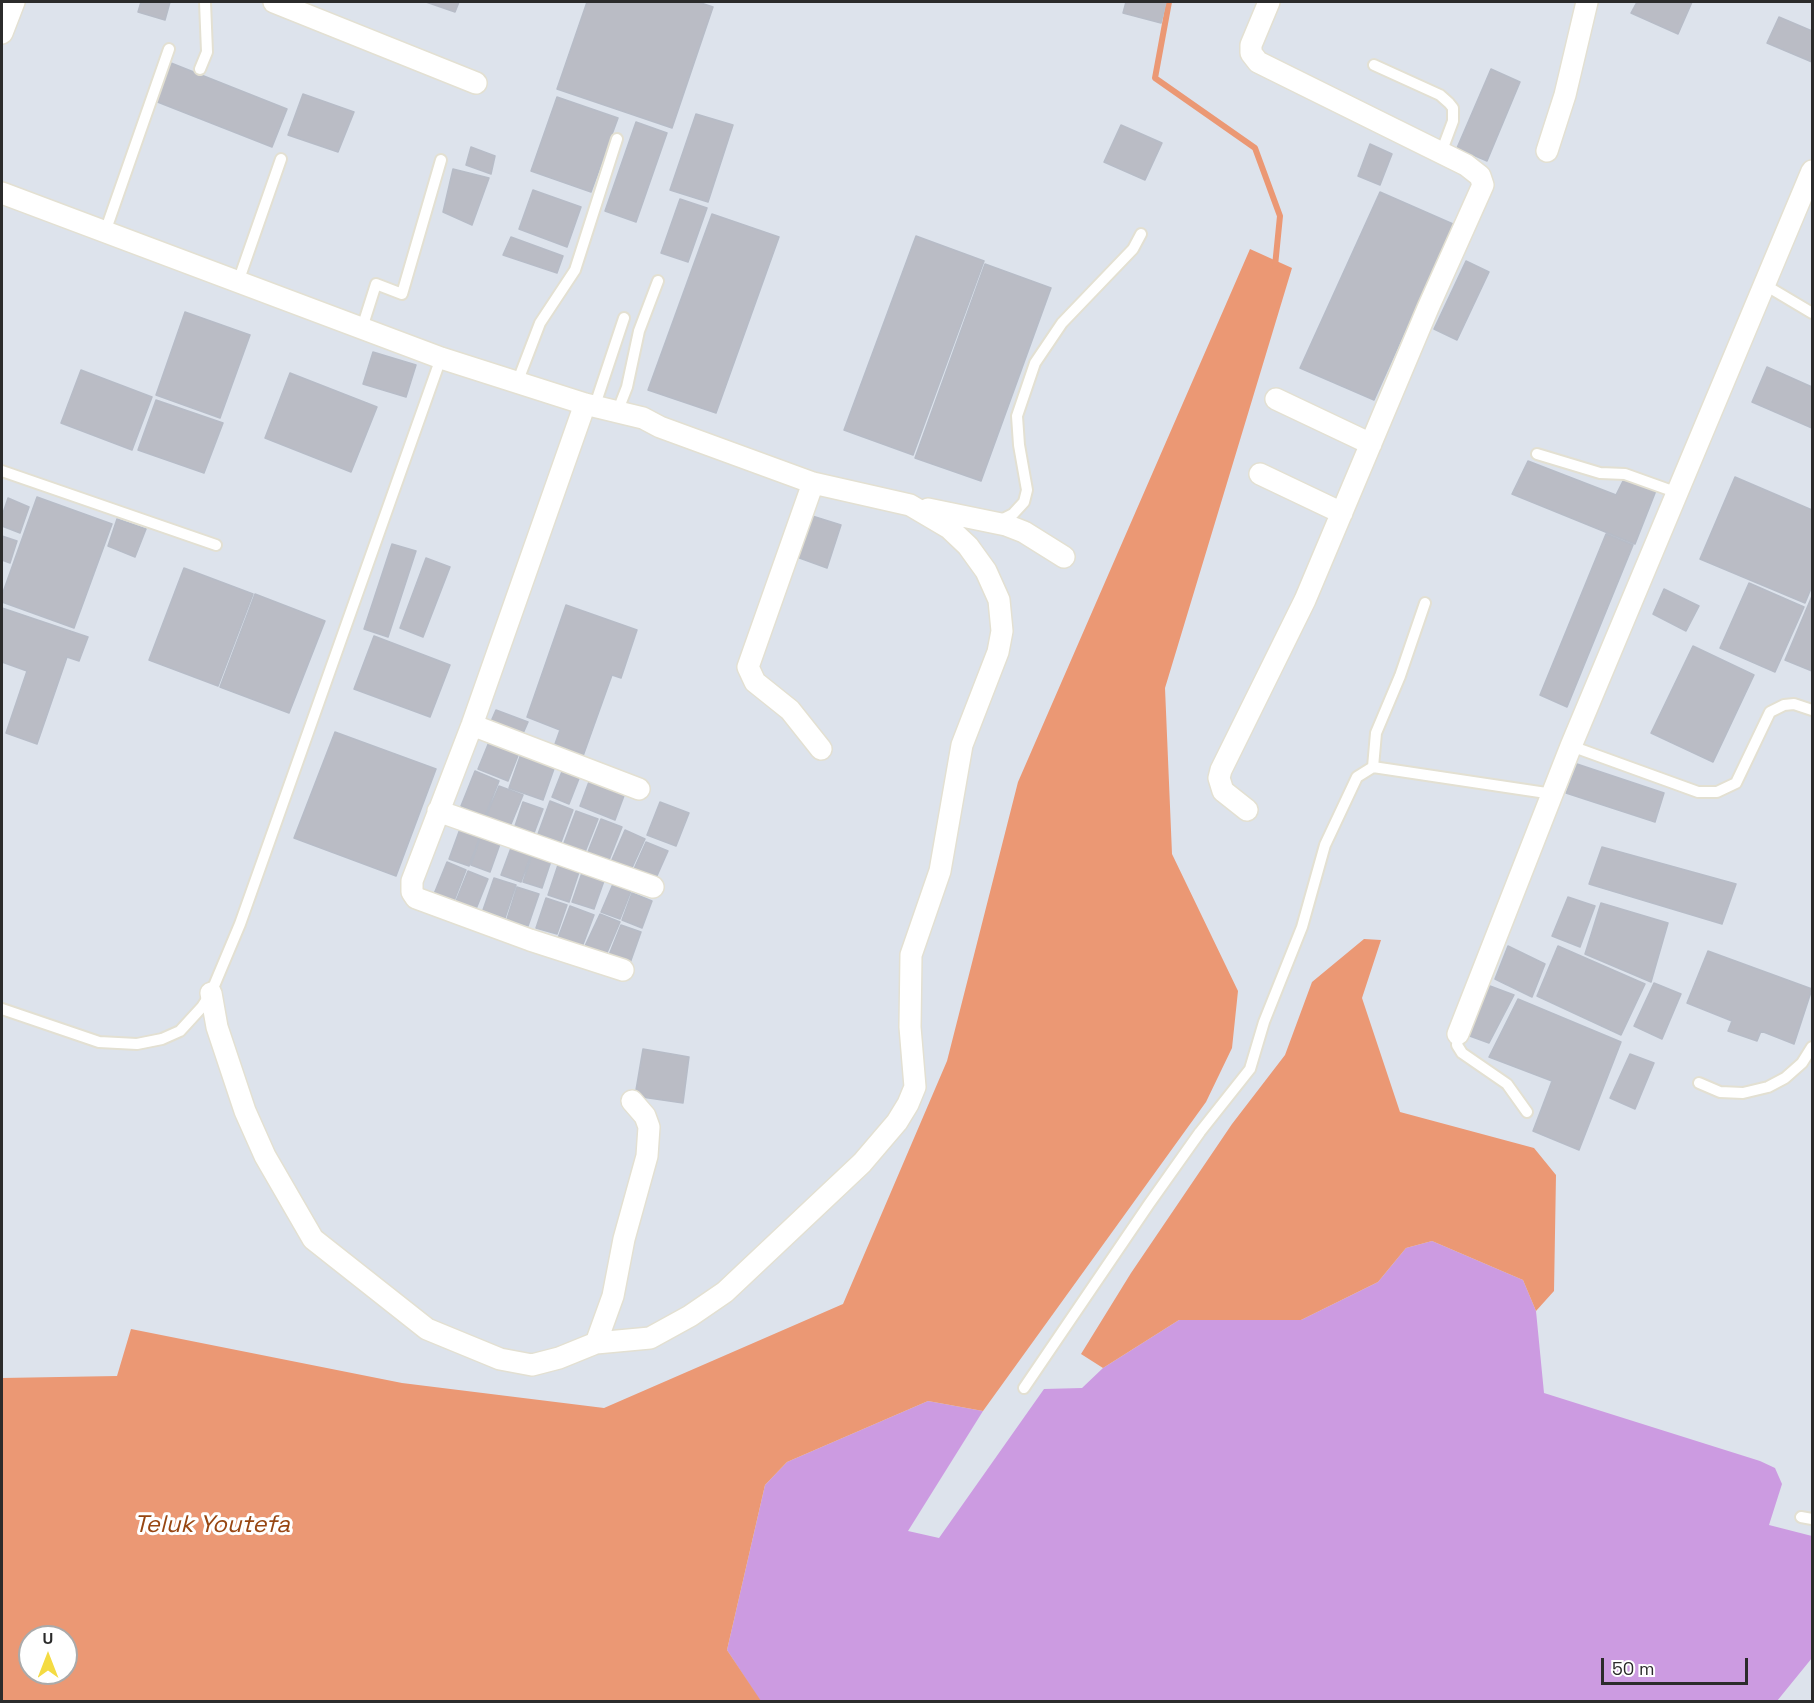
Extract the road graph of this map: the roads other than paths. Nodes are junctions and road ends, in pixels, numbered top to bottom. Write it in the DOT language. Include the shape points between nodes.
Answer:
graph roads {
  1 [pos="13,2"];
  2 [pos="205,2"];
  3 [pos="274,2"];
  4 [pos="1269,2"];
  5 [pos="1587,2"];
  6 [pos="2,33"];
  7 [pos="169,50"];
  8 [pos="1374,65"];
  9 [pos="200,69"];
  10 [pos="476,83"];
  11 [pos="617,140"];
  12 [pos="1547,151"];
  13 [pos="1441,153"];
  14 [pos="281,159"];
  15 [pos="441,160"];
  16 [pos="1812,171"];
  17 [pos="2,194"];
  18 [pos="105,232"];
  19 [pos="1141,234"];
  20 [pos="658,281"];
  21 [pos="238,282"];
  22 [pos="1765,285"];
  23 [pos="1812,313"];
  24 [pos="624,318"];
  25 [pos="362,328"];
  26 [pos="441,358"];
  27 [pos="517,383"];
  28 [pos="1276,399"];
  29 [pos="590,405"];
  30 [pos="618,410"];
  31 [pos="1371,444"];
  32 [pos="1537,454"];
  33 [pos="2,471"];
  34 [pos="1260,474"];
  35 [pos="813,483"];
  36 [pos="1678,493"];
  37 [pos="910,506"];
  38 [pos="1342,513"];
  39 [pos="997,523"];
  40 [pos="216,545"];
  41 [pos="1064,557"];
  42 [pos="1425,603"];
  43 [pos="1812,710"];
  44 [pos="472,725"];
  45 [pos="1571,746"];
  46 [pos="821,749"];
  47 [pos="1373,767"];
  48 [pos="639,789"];
  49 [pos="1553,794"];
  50 [pos="1247,810"];
  51 [pos="438,812"];
  52 [pos="653,887"];
  53 [pos="623,970"];
  54 [pos="211,993"];
  55 [pos="2,1008"];
  56 [pos="1458,1034"];
  57 [pos="1812,1047"];
  58 [pos="1699,1083"];
  59 [pos="632,1101"];
  60 [pos="1527,1112"];
  61 [pos="596,1343"];
  62 [pos="1024,1388"];
  1 -- 6 [label="street"];
  2 -- 9 [label="lane" via="207,52"];
  3 -- 10 [label="street"];
  4 -- 13 [label="street" via="1251,45 1251,53 1258,62"];
  5 -- 12 [label="street"];
  7 -- 18 [label="lane"];
  8 -- 13 [label="lane" via="1440,95 1453,108 1453,121"];
  11 -- 27 [label="lane" via="579,261 540,323"];
  13 -- 31 [label="street" via="1480,176 1483,185"];
  14 -- 21 [label="lane"];
  15 -- 25 [label="lane" via="402,294 376,284"];
  16 -- 22 [label="street"];
  17 -- 18 [label="street"];
  18 -- 21 [label="street"];
  19 -- 39 [label="lane" via="1127,255 1062,323 1035,363 1017,416 1018,446 1027,490 1024,502"];
  20 -- 30 [label="lane" via="639,331"];
  21 -- 25 [label="street"];
  22 -- 23 [label="lane"];
  22 -- 36 [label="street"];
  24 -- 29 [label="lane"];
  25 -- 26 [label="street"];
  26 -- 27 [label="street"];
  26 -- 54 [label="lane" via="240,924"];
  27 -- 29 [label="street"];
  28 -- 31 [label="street"];
  29 -- 30 [label="street"];
  29 -- 44 [label="street"];
  30 -- 35 [label="street"];
  31 -- 38 [label="street"];
  32 -- 36 [label="lane" via="1600,474 1625,474"];
  33 -- 40 [label="lane"];
  34 -- 38 [label="street"];
  35 -- 37 [label="street"];
  35 -- 46 [label="street" via="748,667 755,682 790,710"];
  36 -- 45 [label="street"];
  37 -- 39 [label="street"];
  37 -- 61 [label="street" via="949,528 968,546 986,571 999,600 1002,631 998,652 962,745 940,871 911,955 910,1027 915,1087 897,1122 862,1163 725,1292 650,1338"];
  38 -- 50 [label="street" via="1305,600 1221,770 1222,790"];
  39 -- 41 [label="street" via="1024,532"];
  42 -- 47 [label="lane" via="1376,733"];
  43 -- 45 [label="lane" via="1794,704 1770,712 1736,783 1717,792 1698,792"];
  44 -- 48 [label="street"];
  44 -- 51 [label="street"];
  45 -- 49 [label="street"];
  47 -- 49 [label="lane"];
  47 -- 62 [label="lane" via="1351,786 1325,845 1302,927 1250,1069 1149,1203"];
  49 -- 56 [label="street"];
  51 -- 52 [label="street"];
  51 -- 53 [label="street" via="412,881 416,898"];
  54 -- 55 [label="lane" via="180,1031 137,1044 99,1042"];
  54 -- 61 [label="street" via="217,1027 245,1111 265,1156 313,1239 427,1329 500,1359 532,1365"];
  56 -- 60 [label="lane" via="1457,1045 1462,1053 1507,1084"];
  57 -- 58 [label="lane" via="1802,1063 1768,1087 1743,1093 1720,1092"];
  59 -- 61 [label="street" via="649,1126 648,1156 624,1239 613,1296"];
}
